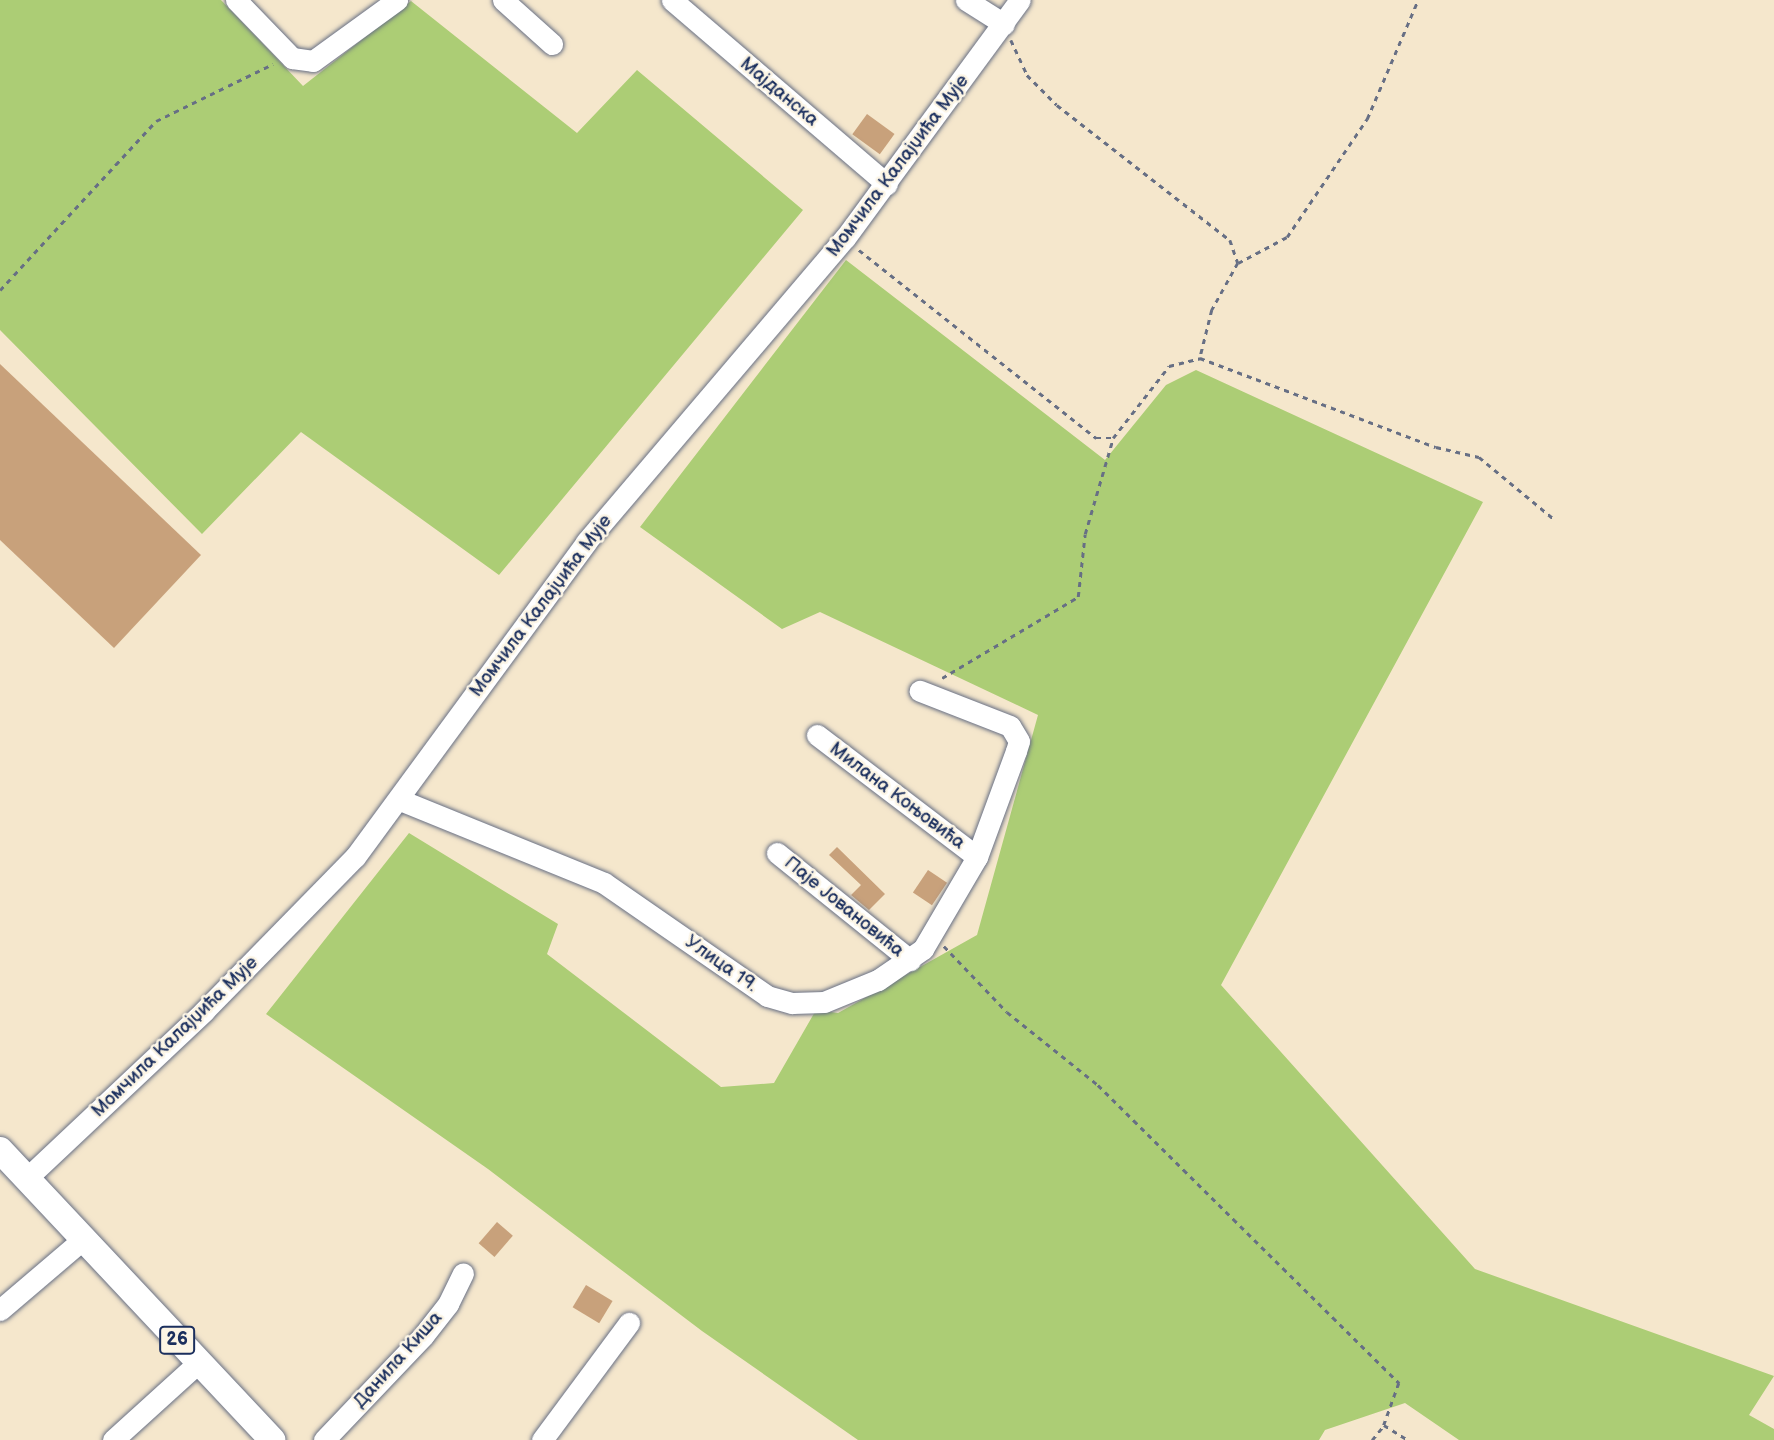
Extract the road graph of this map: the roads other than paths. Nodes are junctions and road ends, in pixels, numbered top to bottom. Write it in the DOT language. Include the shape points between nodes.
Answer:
graph roads {
  1 [pos="236,0"];
  2 [pos="397,0"];
  3 [pos="503,0"];
  4 [pos="672,0"];
  5 [pos="966,0"];
  6 [pos="1020,0"];
  7 [pos="1004,24"];
  8 [pos="552,44"];
  9 [pos="887,184"];
  10 [pos="920,691"];
  11 [pos="817,735"];
  12 [pos="400,800"];
  13 [pos="777,853"];
  14 [pos="977,857"];
  15 [pos="910,960"];
  16 [pos="0,1150"];
  17 [pos="26,1179"];
  18 [pos="83,1239"];
  19 [pos="463,1273"];
  20 [pos="0,1310"];
  21 [pos="629,1323"];
  22 [pos="198,1363"];
  23 [pos="113,1440"];
  24 [pos="272,1440"];
  25 [pos="324,1440"];
  26 [pos="542,1440"];
  1 -- 2 [label="street" via="287,53 313,61"];
  3 -- 8 [label="street"];
  4 -- 9 [label="street, Мајданска"];
  5 -- 7 [label="street"];
  6 -- 7 [label="street, Момчила Калајџића Мује"];
  7 -- 9 [label="street, Момчила Калајџића Мује"];
  9 -- 12 [label="street, Момчила Калајџића Мује" via="586,542"];
  10 -- 14 [label="street, Улица 19." via="1003,722 1019,741"];
  11 -- 14 [label="street, Милана Коњовића"];
  12 -- 15 [label="street, Улица 19." via="604,883 753,988 783,1001 804,1004 838,998"];
  12 -- 17 [label="street, Момчила Калајџића Мује" via="355,857 204,1011"];
  13 -- 15 [label="street, Паје Јовановића"];
  14 -- 15 [label="street, Улица 19." via="933,934"];
  16 -- 17 [label="main road, 26"];
  17 -- 18 [label="main road, 26"];
  18 -- 20 [label="street"];
  18 -- 22 [label="main road, 26"];
  19 -- 25 [label="street, Данила Киша" via="448,1304 423,1336"];
  21 -- 26 [label="street"];
  22 -- 23 [label="street"];
  22 -- 24 [label="main road, 26"];
}
